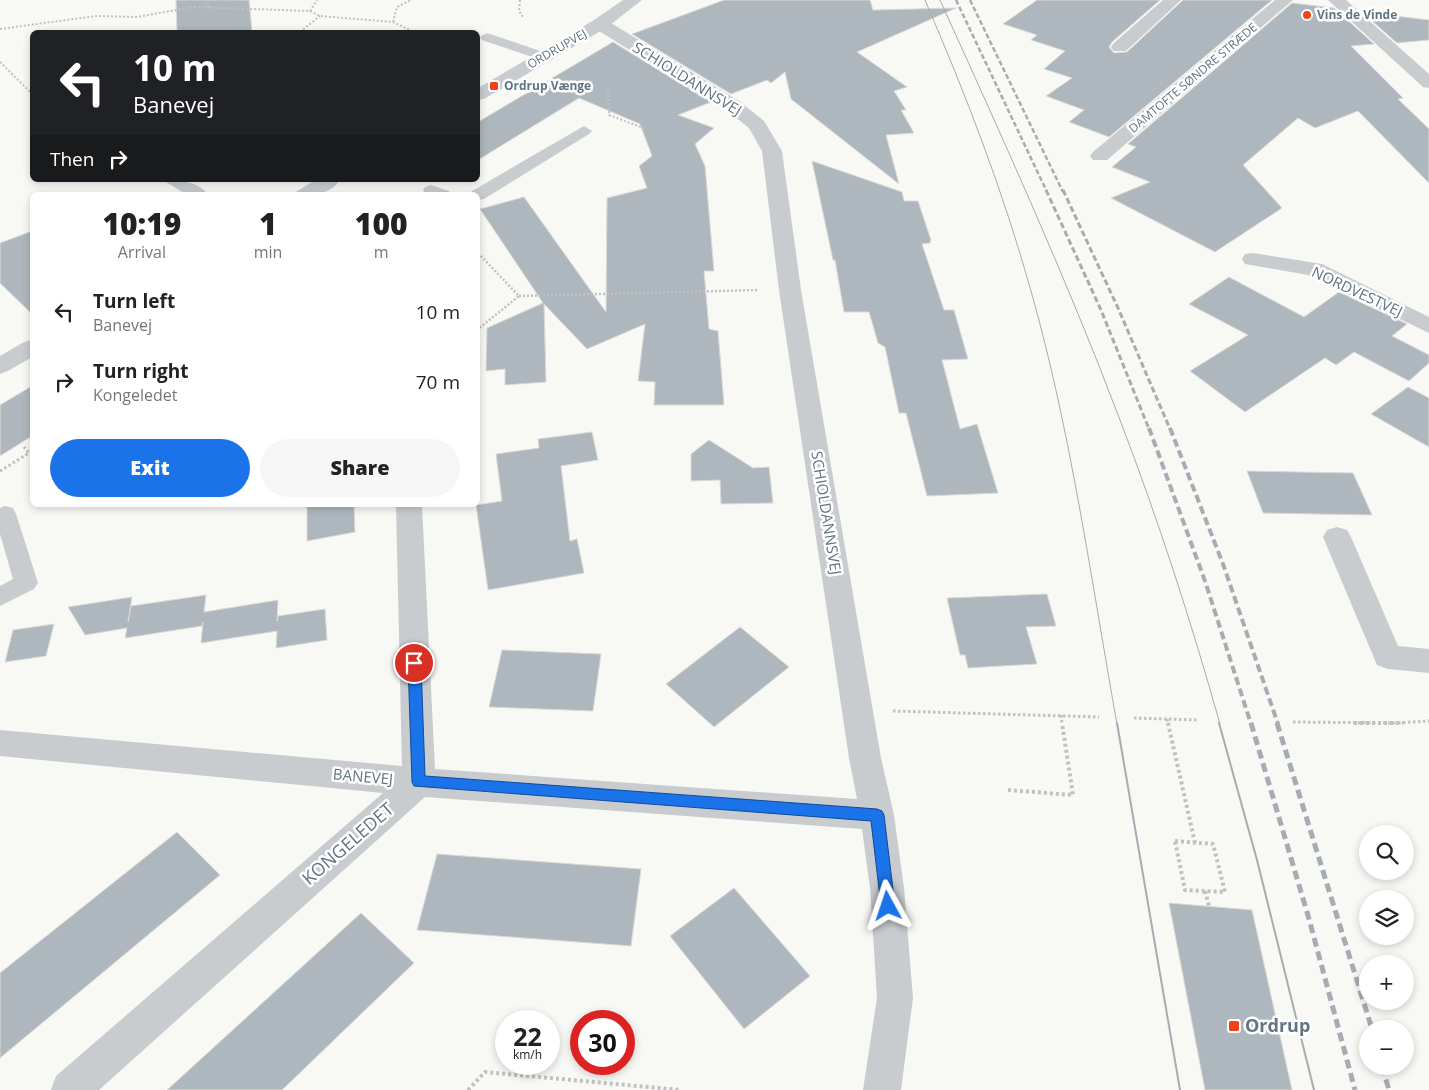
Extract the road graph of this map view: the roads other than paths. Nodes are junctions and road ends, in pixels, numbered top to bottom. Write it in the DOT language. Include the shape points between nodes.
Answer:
graph roads {
  1 [pos="634,0"];
  2 [pos="1173,0"];
  3 [pos="1285,0"];
  4 [pos="1336,0"];
  5 [pos="600,24"];
  6 [pos="487,37"];
  7 [pos="1120,46"];
  8 [pos="544,57"];
  9 [pos="1429,83"];
  10 [pos="480,94"];
  11 [pos="584,131"];
  12 [pos="1100,156"];
  13 [pos="175,182"];
  14 [pos="327,182"];
  15 [pos="194,192"];
  16 [pos="309,192"];
  17 [pos="480,194"];
  18 [pos="1252,259"];
  19 [pos="1429,326"];
  20 [pos="30,348"];
  21 [pos="1,364"];
  22 [pos="408,507"];
  23 [pos="5,514"];
  24 [pos="1337,538"];
  25 [pos="0,597"];
  26 [pos="1429,661"];
  27 [pos="0,743"];
  28 [pos="419,782"];
  29 [pos="877,815"];
  30 [pos="70,1090"];
  31 [pos="882,1090"];
  1 -- 5 [label="street, ORDRUPVEJ"];
  2 -- 7 [label="street"];
  3 -- 12 [label="street, DAMTOFTE SØNDRE STRÆDE"];
  4 -- 9 [label="street"];
  5 -- 8 [label="street, ORDRUPVEJ"];
  5 -- 29 [label="street, SCHIOLDANNSVEJ" via="732,104 757,126 772,151 790,290"];
  6 -- 8 [label="lane"];
  8 -- 10 [label="street, ORDRUPVEJ"];
  11 -- 17 [label="lane"];
  13 -- 15 [label="lane"];
  14 -- 16 [label="street"];
  18 -- 19 [label="street, NORDVESTVEJ" via="1314,269"];
  20 -- 21 [label="street"];
  22 -- 28 [label="street"];
  23 -- 25 [label="lane" via="26,583"];
  24 -- 26 [label="street" via="1388,656"];
  27 -- 28 [label="street, BANEVEJ"];
  28 -- 29 [label="street, BANEVEJ"];
  28 -- 30 [label="street, KONGELEDET"];
  29 -- 31 [label="street, SCHIOLDANNSVEJ" via="887,888 895,998"];
}
